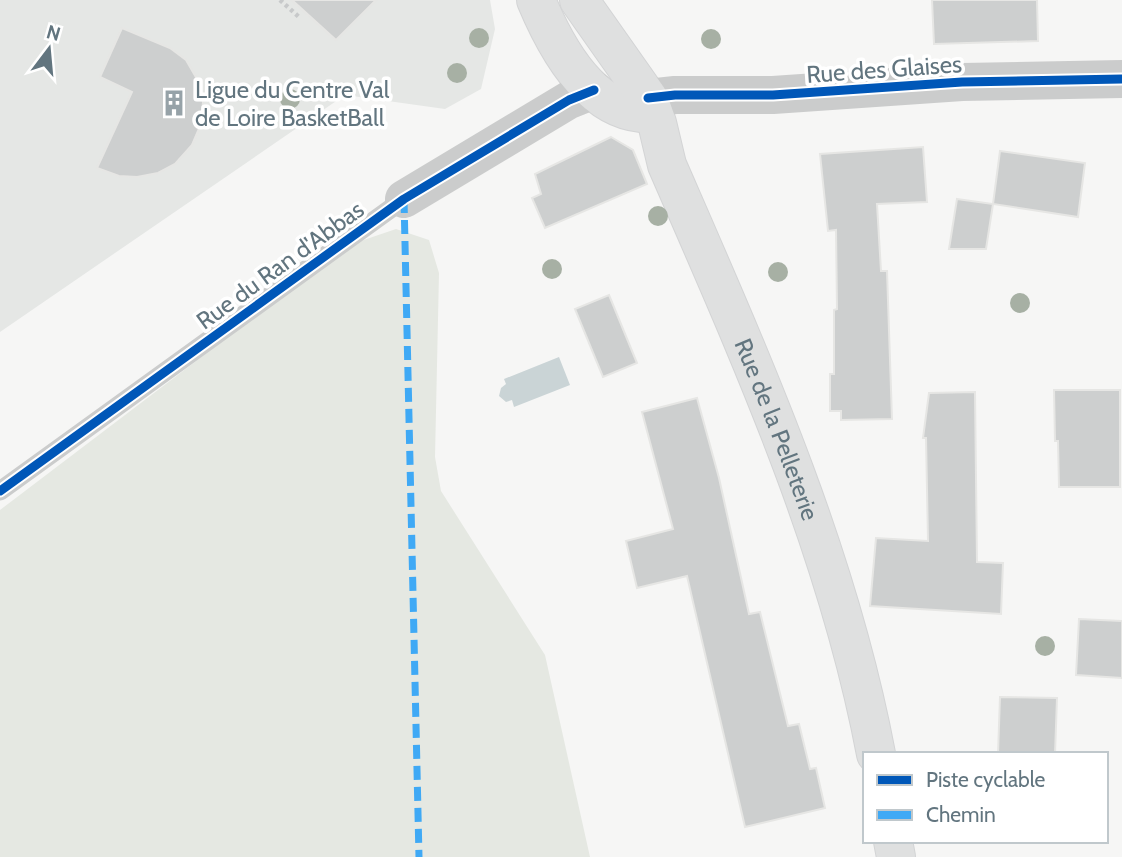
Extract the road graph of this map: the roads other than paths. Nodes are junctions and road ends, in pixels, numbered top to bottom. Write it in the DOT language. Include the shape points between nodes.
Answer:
graph roads {
  1 [pos="536,0"];
  2 [pos="579,0"];
  3 [pos="1122,79"];
  4 [pos="594,90"];
  5 [pos="651,105"];
  6 [pos="404,199"];
  7 [pos="0,491"];
  8 [pos="876,752"];
  1 -- 4 [label="main road" via="550,35"];
  2 -- 5 [label="main road, Rue de la Pelleterie"];
  3 -- 5 [label="street, Rue des Glaises" via="962,82 773,95 675,94"];
  4 -- 5 [label="main road" via="613,106 637,114"];
  4 -- 6 [label="street, Rue du Ran d'Abbas" via="569,100"];
  5 -- 8 [label="main road, Rue de la Pelleterie" via="667,165 785,443 839,600"];
  6 -- 7 [label="lane, Rue du Ran d'Abbas"];
}
